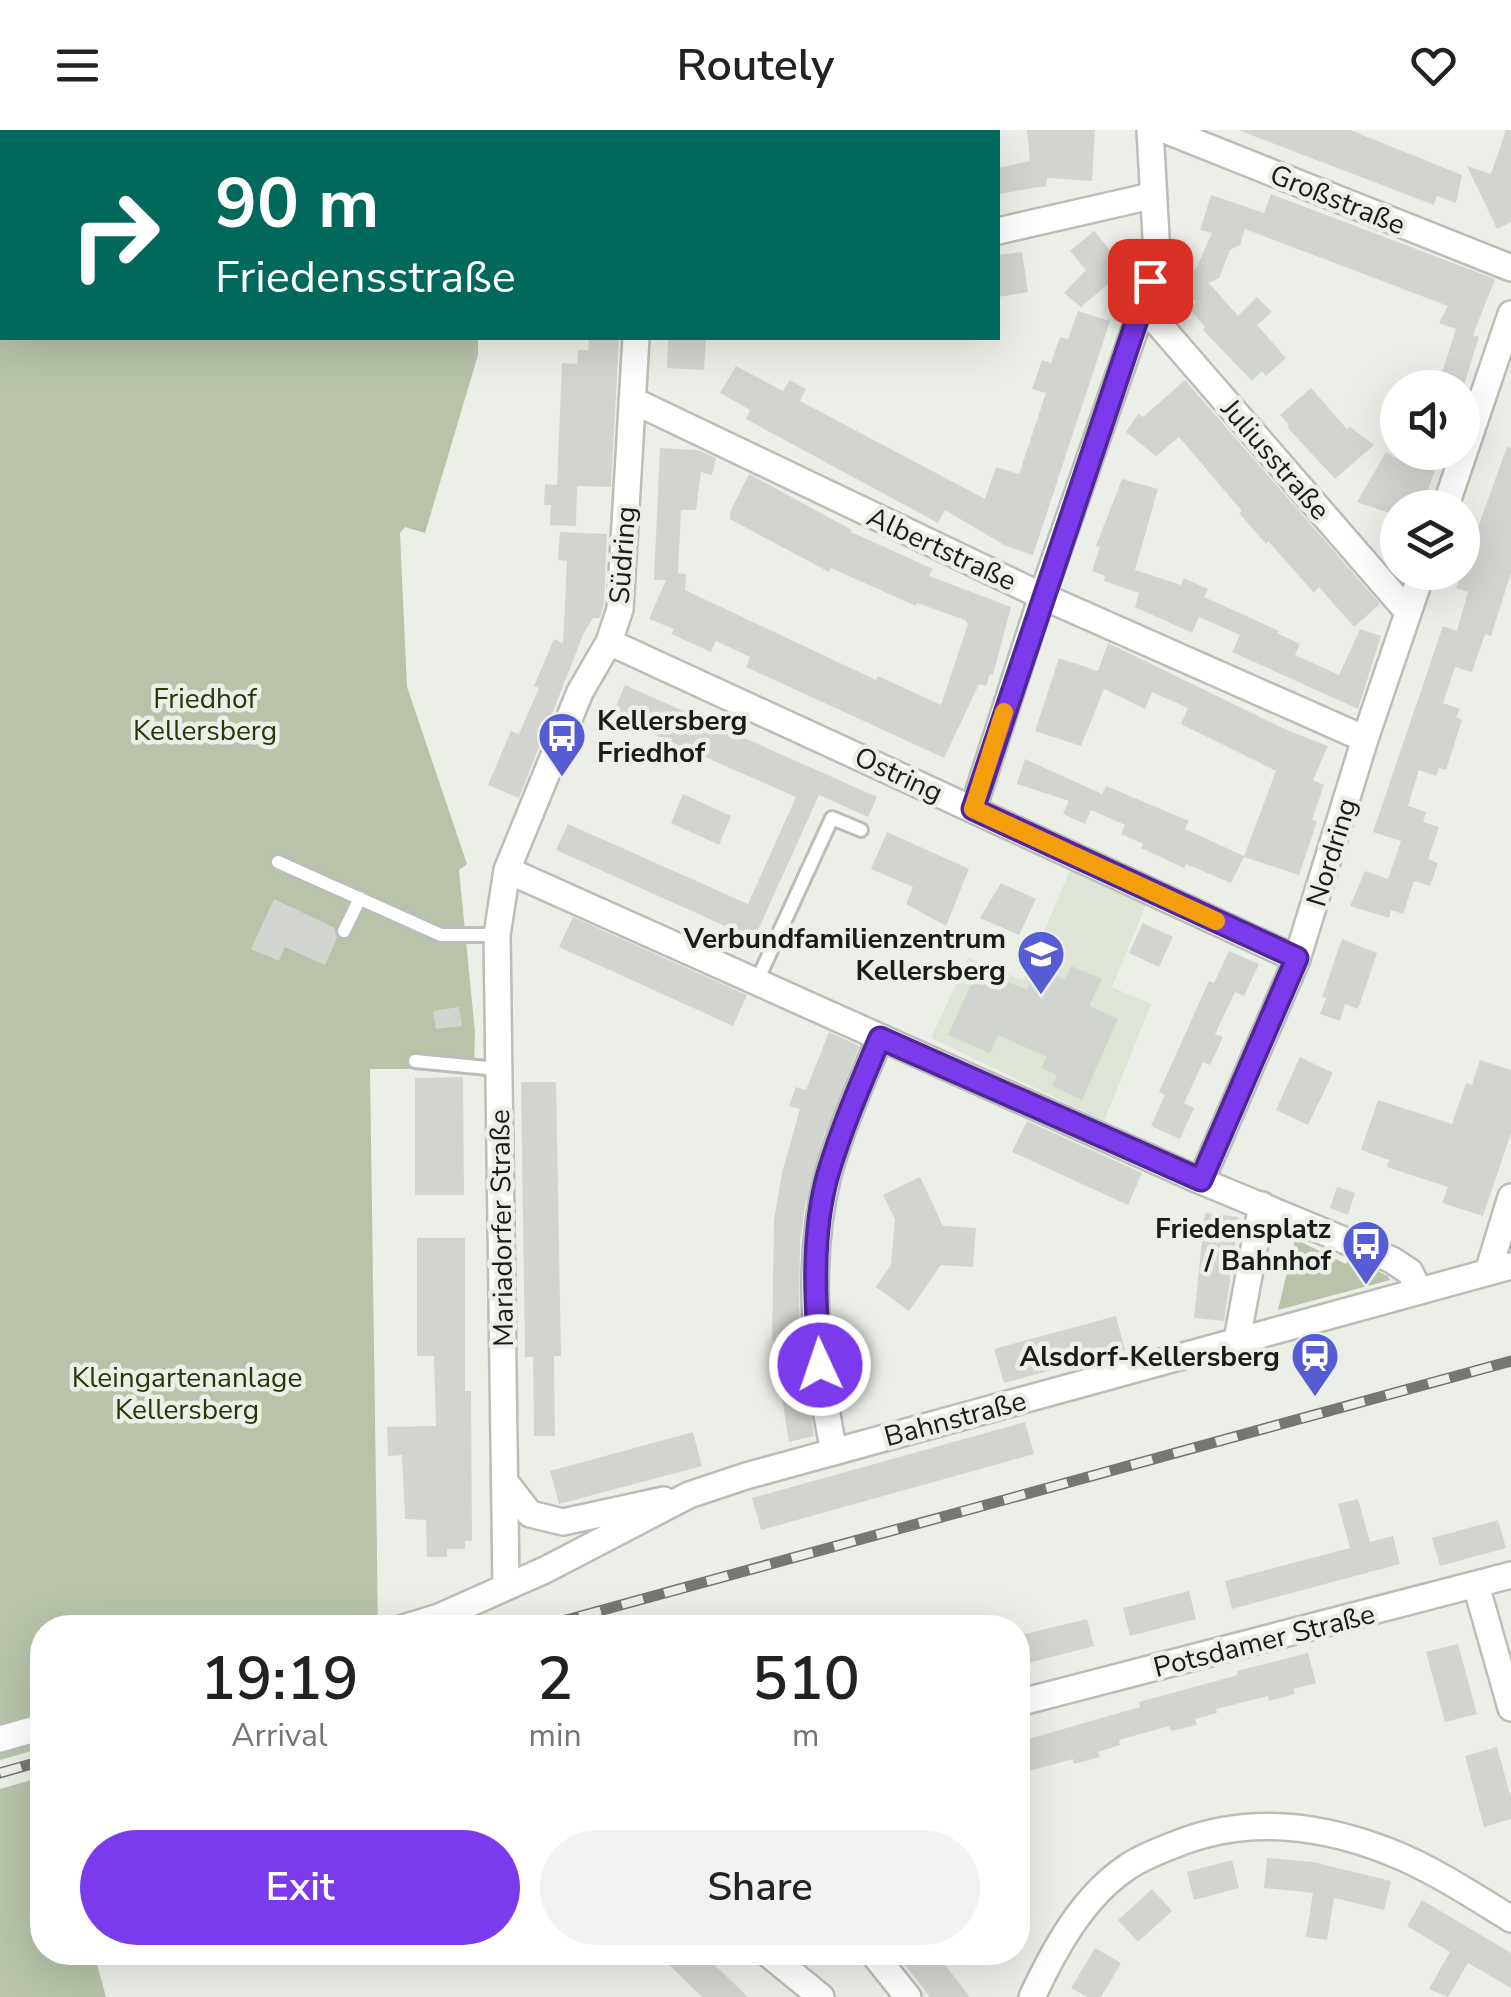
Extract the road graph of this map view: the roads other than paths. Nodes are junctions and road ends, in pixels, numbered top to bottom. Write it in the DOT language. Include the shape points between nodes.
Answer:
graph roads {
  1 [pos="1150,130"];
  2 [pos="1165,130"];
  3 [pos="1151,196"];
  4 [pos="1000,231"];
  5 [pos="1511,268"];
  6 [pos="1143,306"];
  7 [pos="1511,314"];
  8 [pos="636,340"];
  9 [pos="632,400"];
  10 [pos="1451,490"];
  11 [pos="1416,590"];
  12 [pos="1042,596"];
  13 [pos="1408,612"];
  14 [pos="609,642"];
  15 [pos="1365,739"];
  16 [pos="973,809"];
  17 [pos="862,830"];
  18 [pos="278,862"];
  19 [pos="507,870"];
  20 [pos="360,898"];
  21 [pos="344,931"];
  22 [pos="496,935"];
  23 [pos="1297,958"];
  24 [pos="756,982"];
  25 [pos="880,1038"];
  26 [pos="415,1061"];
  27 [pos="498,1069"];
  28 [pos="1201,1180"];
  29 [pos="1511,1197"];
  30 [pos="1262,1205"];
  31 [pos="1500,1269"];
  32 [pos="1419,1291"];
  33 [pos="1237,1340"];
  34 [pos="834,1452"];
  35 [pos="506,1482"];
  36 [pos="689,1496"];
  37 [pos="1511,1576"];
  38 [pos="1476,1585"];
  39 [pos="506,1587"];
  40 [pos="441,1615"];
  41 [pos="1030,1701"];
  42 [pos="1511,1708"];
  43 [pos="30,1730"];
  44 [pos="0,1738"];
  45 [pos="1511,1918"];
  46 [pos="782,1965"];
  47 [pos="882,1965"];
  48 [pos="821,1997"];
  49 [pos="908,1997"];
  50 [pos="1032,1997"];
  1 -- 3 [label="street"];
  2 -- 5 [label="street, Großstraße"];
  3 -- 4 [label="street"];
  3 -- 6 [label="street" via="1157,255"];
  6 -- 12 [label="street"];
  6 -- 13 [label="street, Juliusstraße"];
  7 -- 10 [label="street"];
  8 -- 9 [label="street, Südring"];
  9 -- 12 [label="street, Albertstraße"];
  9 -- 14 [label="street, Südring" via="620,609"];
  11 -- 13 [label="street, Nordring"];
  12 -- 15 [label="street, Albertstraße"];
  12 -- 16 [label="street"];
  13 -- 15 [label="street, Nordring"];
  14 -- 16 [label="street, Ostring"];
  14 -- 19 [label="street, Südring" via="580,692"];
  15 -- 23 [label="street, Nordring"];
  16 -- 23 [label="street, Ostring"];
  17 -- 24 [label="lane" via="832,818"];
  18 -- 20 [label="lane"];
  19 -- 22 [label="street, Mariadorfer Straße"];
  19 -- 24 [label="street"];
  20 -- 21 [label="lane"];
  20 -- 22 [label="lane" via="441,936"];
  22 -- 27 [label="street, Mariadorfer Straße"];
  23 -- 28 [label="street, Nordring"];
  24 -- 25 [label="street"];
  25 -- 28 [label="street"];
  25 -- 34 [label="street" via="827,1178 817,1250 823,1395"];
  26 -- 27 [label="lane"];
  27 -- 35 [label="street, Mariadorfer Straße"];
  28 -- 30 [label="street"];
  29 -- 31 [label="street"];
  30 -- 32 [label="street" via="1392,1260 1410,1272"];
  30 -- 33 [label="street"];
  31 -- 32 [label="street, Bahnstraße"];
  32 -- 33 [label="street, Bahnstraße"];
  33 -- 34 [label="street, Bahnstraße"];
  34 -- 36 [label="street, Bahnstraße"];
  35 -- 36 [label="street, Bahnstraße" via="530,1514 563,1522"];
  35 -- 39 [label="street, Mariadorfer Straße"];
  36 -- 39 [label="street, Bahnstraße"];
  37 -- 38 [label="street, Potsdamer Straße"];
  38 -- 41 [label="street, Potsdamer Straße"];
  38 -- 42 [label="street"];
  39 -- 40 [label="street, Bahnstraße"];
  43 -- 44 [label="street"];
  45 -- 50 [label="street" via="1392,1852 1293,1825 1204,1832 1126,1868 1100,1890"];
  46 -- 48 [label="street"];
  47 -- 49 [label="street"];
}
